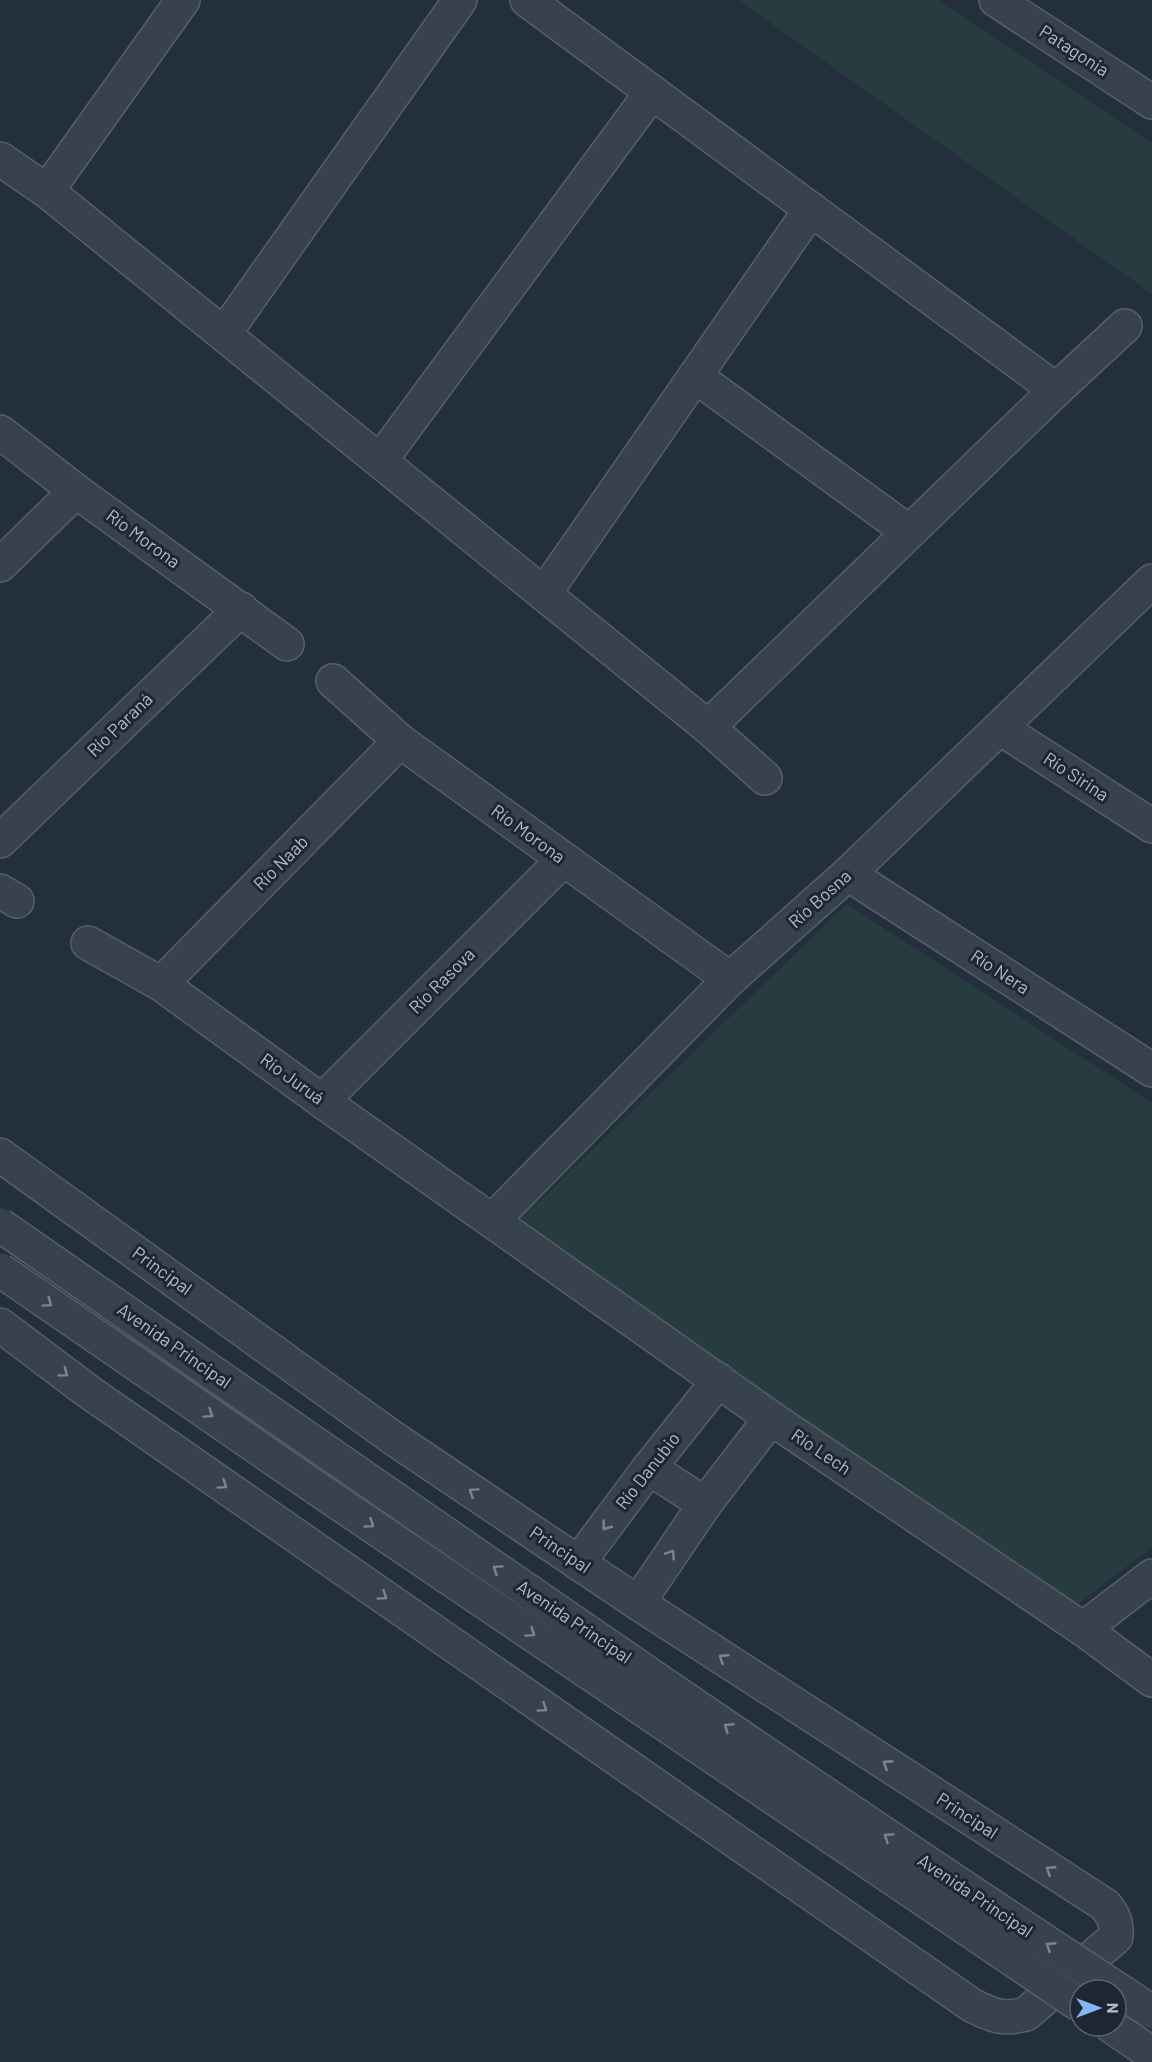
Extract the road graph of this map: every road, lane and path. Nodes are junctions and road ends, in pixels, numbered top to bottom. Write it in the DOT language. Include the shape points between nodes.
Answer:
graph roads {
  1 [pos="183,0"];
  2 [pos="460,0"];
  3 [pos="527,0"];
  4 [pos="996,0"];
  5 [pos="652,92"];
  6 [pos="1152,102"];
  7 [pos="0,159"];
  8 [pos="47,191"];
  9 [pos="811,209"];
  10 [pos="1125,326"];
  11 [pos="224,334"];
  12 [pos="695,376"];
  13 [pos="1056,390"];
  14 [pos="0,432"];
  15 [pos="380,461"];
  16 [pos="76,491"];
  17 [pos="909,532"];
  18 [pos="0,565"];
  19 [pos="1149,588"];
  20 [pos="544,594"];
  21 [pos="240,609"];
  22 [pos="287,644"];
  23 [pos="333,681"];
  24 [pos="708,727"];
  25 [pos="1000,728"];
  26 [pos="400,741"];
  27 [pos="765,777"];
  28 [pos="1152,826"];
  29 [pos="0,841"];
  30 [pos="563,860"];
  31 [pos="848,874"];
  32 [pos="88,943"];
  33 [pos="730,979"];
  34 [pos="161,984"];
  35 [pos="1152,1070"];
  36 [pos="322,1101"];
  37 [pos="0,1155"];
  38 [pos="492,1221"];
  39 [pos="0,1225"];
  40 [pos="0,1270"];
  41 [pos="0,1325"];
  42 [pos="719,1380"];
  43 [pos="771,1418"];
  44 [pos="649,1468"];
  45 [pos="705,1504"];
  46 [pos="578,1563"];
  47 [pos="1152,1576"];
  48 [pos="638,1603"];
  49 [pos="1083,1629"];
  50 [pos="1152,1680"];
  51 [pos="1068,1997"];
  52 [pos="1152,2012"];
  53 [pos="1128,2038"];
  54 [pos="1152,2054"];
  1 -- 8 [label="street"];
  2 -- 11 [label="street"];
  3 -- 5 [label="street"];
  4 -- 6 [label="street, Patagonia"];
  5 -- 9 [label="street"];
  5 -- 15 [label="street"];
  7 -- 8 [label="street"];
  8 -- 11 [label="street"];
  9 -- 12 [label="street"];
  9 -- 13 [label="street"];
  10 -- 13 [label="street"];
  11 -- 15 [label="street"];
  12 -- 17 [label="street"];
  12 -- 20 [label="street"];
  13 -- 17 [label="street"];
  14 -- 16 [label="street, Río Morona"];
  15 -- 20 [label="street"];
  16 -- 18 [label="street"];
  16 -- 21 [label="street, Río Morona"];
  17 -- 24 [label="street"];
  19 -- 25 [label="street, Río Bosna"];
  20 -- 24 [label="street"];
  21 -- 22 [label="street, Río Morona"];
  21 -- 29 [label="street, Río Paraná"];
  23 -- 26 [label="street, Río Morona"];
  24 -- 27 [label="street"];
  25 -- 28 [label="street, Río Sirina"];
  25 -- 31 [label="street, Río Bosna"];
  26 -- 30 [label="street, Río Morona"];
  26 -- 34 [label="street, Río Naab"];
  30 -- 33 [label="street, Río Morona"];
  30 -- 36 [label="street, Río Rasova"];
  31 -- 33 [label="street, Río Bosna"];
  31 -- 35 [label="street, Río Nera"];
  32 -- 34 [label="street, Río Juruá"];
  33 -- 38 [label="street, Río Bosna"];
  34 -- 36 [label="street, Río Juruá"];
  36 -- 38 [label="street, Río Juruá"];
  46 -- 37 [label="street, Principal, one-way" via="393,1438"];
  38 -- 42 [label="street, Río Lech"];
  52 -- 39 [label="street, Avenida Principal, one-way, bridge" via="956,1884"];
  40 -- 51 [label="street, Avenida Principal, one-way, bridge"];
  41 -- 48 [label="street, Principal, one-way" via="89,1392 973,2006 995,2017 1026,2014 1116,1937 1114,1917 1105,1905"];
  42 -- 43 [label="street, Río Lech"];
  42 -- 44 [label="street, Río Danubio"];
  43 -- 45 [label="street"];
  43 -- 49 [label="street, Río Lech"];
  44 -- 45 [label="street"];
  44 -- 46 [label="street, Río Danubio, one-way"];
  48 -- 45 [label="street, one-way"];
  46 -- 48 [label="street, Principal"];
  47 -- 49 [label="street"];
  49 -- 50 [label="street, Río Lech"];
  53 -- 54 [label="street"];
}
